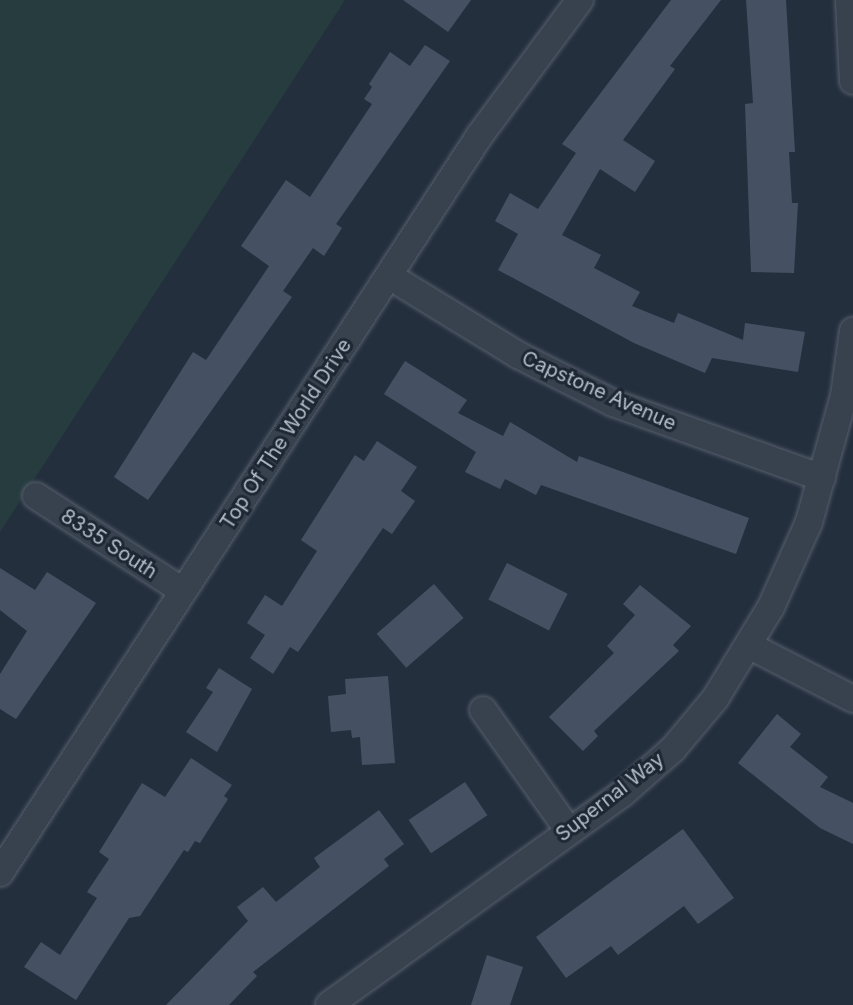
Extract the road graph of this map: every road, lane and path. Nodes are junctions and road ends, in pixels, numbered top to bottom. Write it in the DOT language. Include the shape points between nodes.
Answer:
graph roads {
  1 [pos="580,0"];
  2 [pos="849,0"];
  3 [pos="853,81"];
  4 [pos="389,276"];
  5 [pos="853,331"];
  6 [pos="822,478"];
  7 [pos="36,496"];
  8 [pos="183,591"];
  9 [pos="750,646"];
  10 [pos="853,699"];
  11 [pos="483,710"];
  12 [pos="569,831"];
  13 [pos="0,873"];
  14 [pos="329,1005"];
  1 -- 4 [label="street, Top Of The World Drive" via="480,135"];
  2 -- 3 [label="street"];
  4 -- 6 [label="street, Capstone Avenue" via="518,355 613,403"];
  4 -- 8 [label="street, Top Of The World Drive"];
  5 -- 6 [label="street, Supernal Way" via="844,396"];
  6 -- 9 [label="street, Supernal Way" via="790,567"];
  7 -- 8 [label="street, 8335 South"];
  8 -- 13 [label="street, Top Of The World Drive"];
  9 -- 10 [label="street"];
  9 -- 12 [label="street, Supernal Way" via="673,749"];
  11 -- 12 [label="street"];
  12 -- 14 [label="street, Supernal Way"];
}
